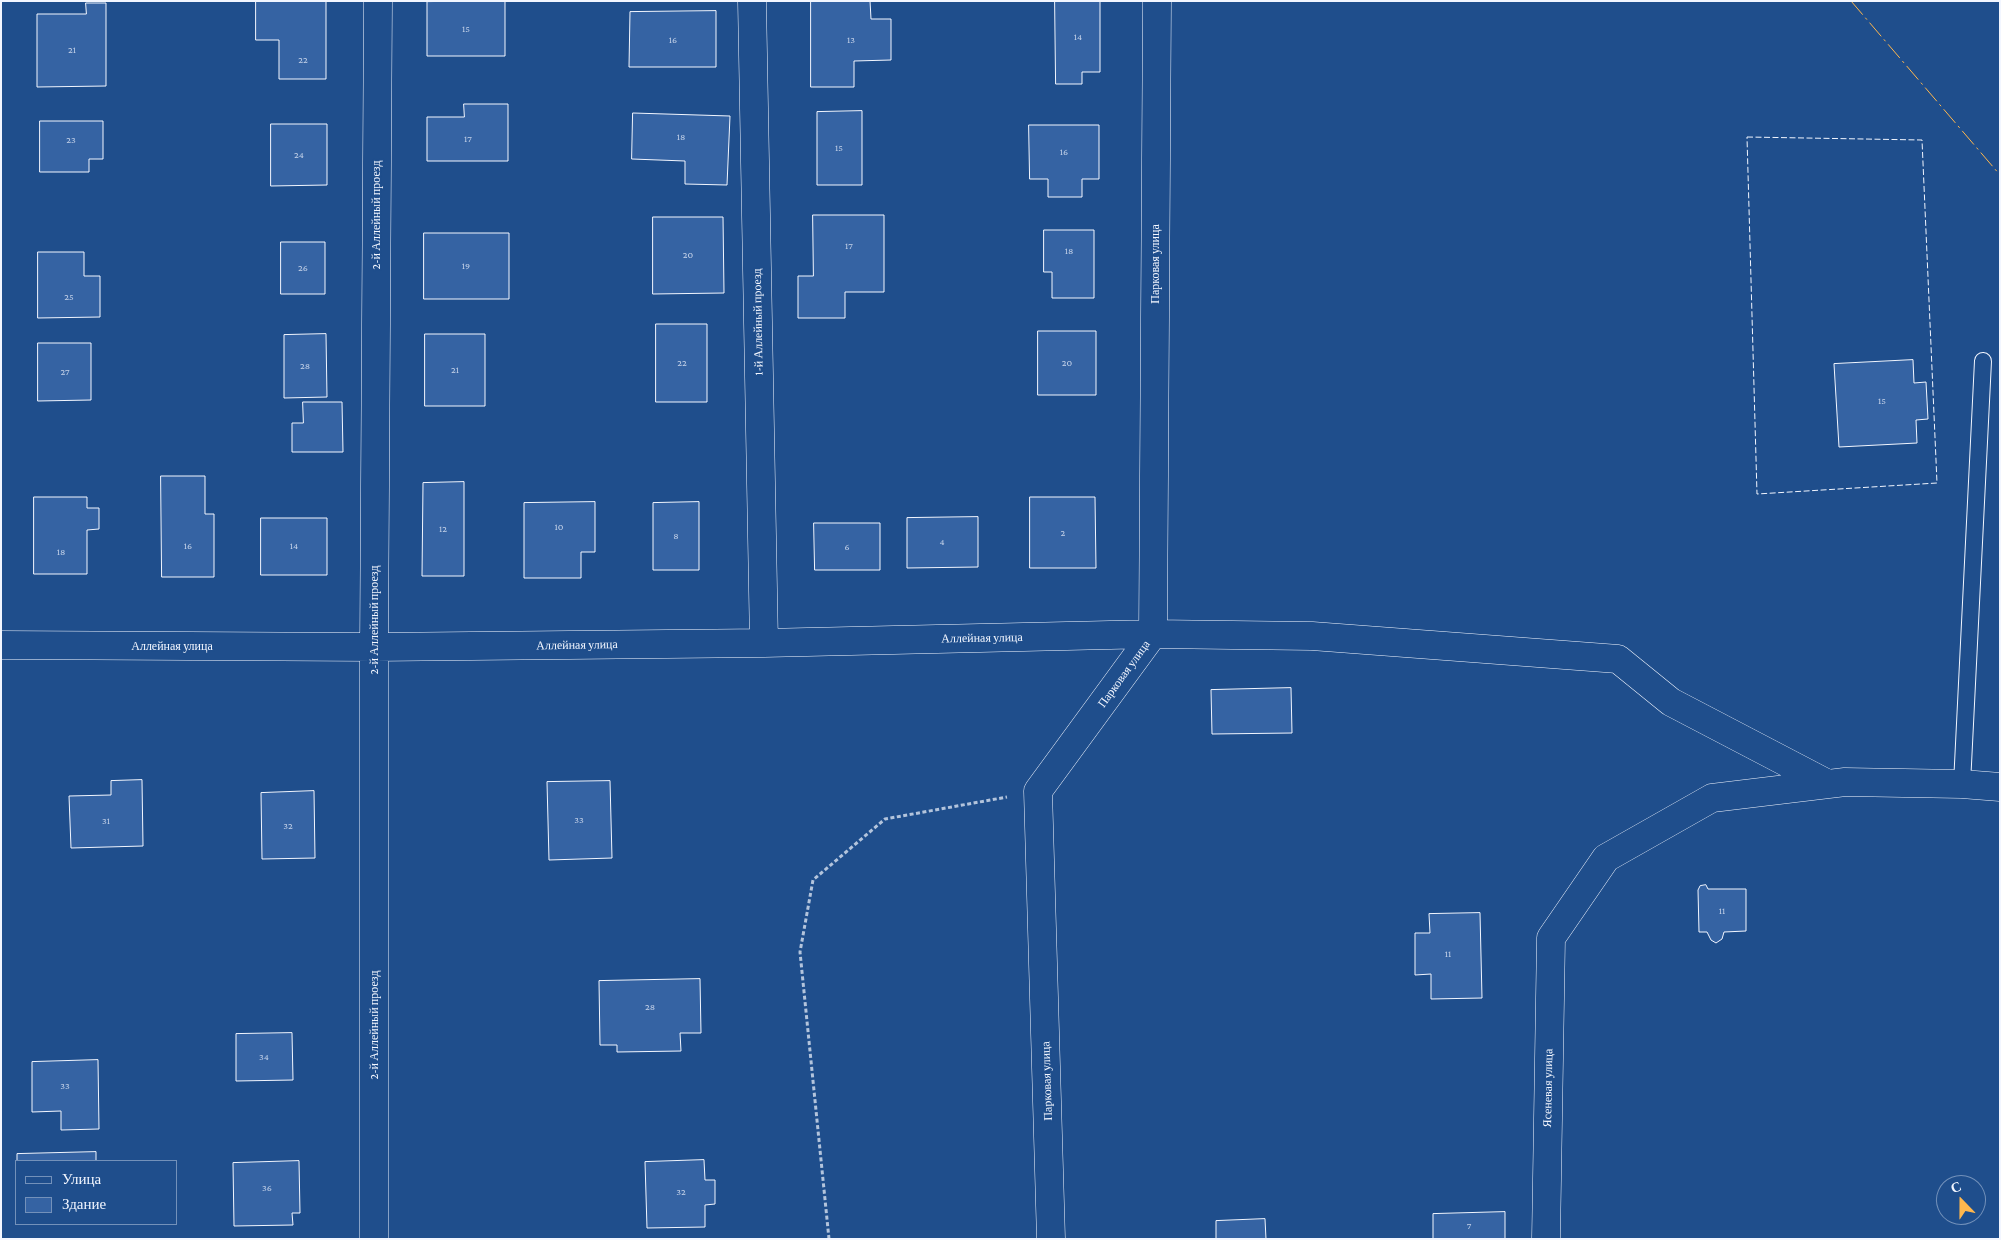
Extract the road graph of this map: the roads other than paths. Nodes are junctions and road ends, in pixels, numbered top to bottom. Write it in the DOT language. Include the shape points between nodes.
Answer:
graph roads {
  1 [pos="378,1"];
  2 [pos="752,1"];
  3 [pos="1157,1"];
  4 [pos="1983,361"];
  5 [pos="1153,634"];
  6 [pos="764,643"];
  7 [pos="1,645"];
  8 [pos="374,647"];
  9 [pos="1826,783"];
  10 [pos="1962,784"];
  11 [pos="2000,786"];
  12 [pos="374,1239"];
  13 [pos="1051,1239"];
  14 [pos="1546,1239"];
  1 -- 8 [label="street, 2-й Аллейный проезд"];
  2 -- 6 [label="street, 1-й Аллейный проезд"];
  3 -- 5 [label="street, Парковая улица"];
  4 -- 10 [label="lane"];
  5 -- 6 [label="street, Аллейная улица"];
  5 -- 9 [label="street, Аллейная улица" via="1312,636 1618,659 1671,702"];
  5 -- 13 [label="street, Парковая улица" via="1038,792"];
  6 -- 8 [label="street, Аллейная улица"];
  7 -- 8 [label="street, Аллейная улица"];
  8 -- 12 [label="street, 2-й Аллейный проезд"];
  9 -- 10 [label="street"];
  9 -- 14 [label="street, Ясеневая улица" via="1712,798 1687,812 1606,858 1551,938"];
  10 -- 11 [label="street"];
}
